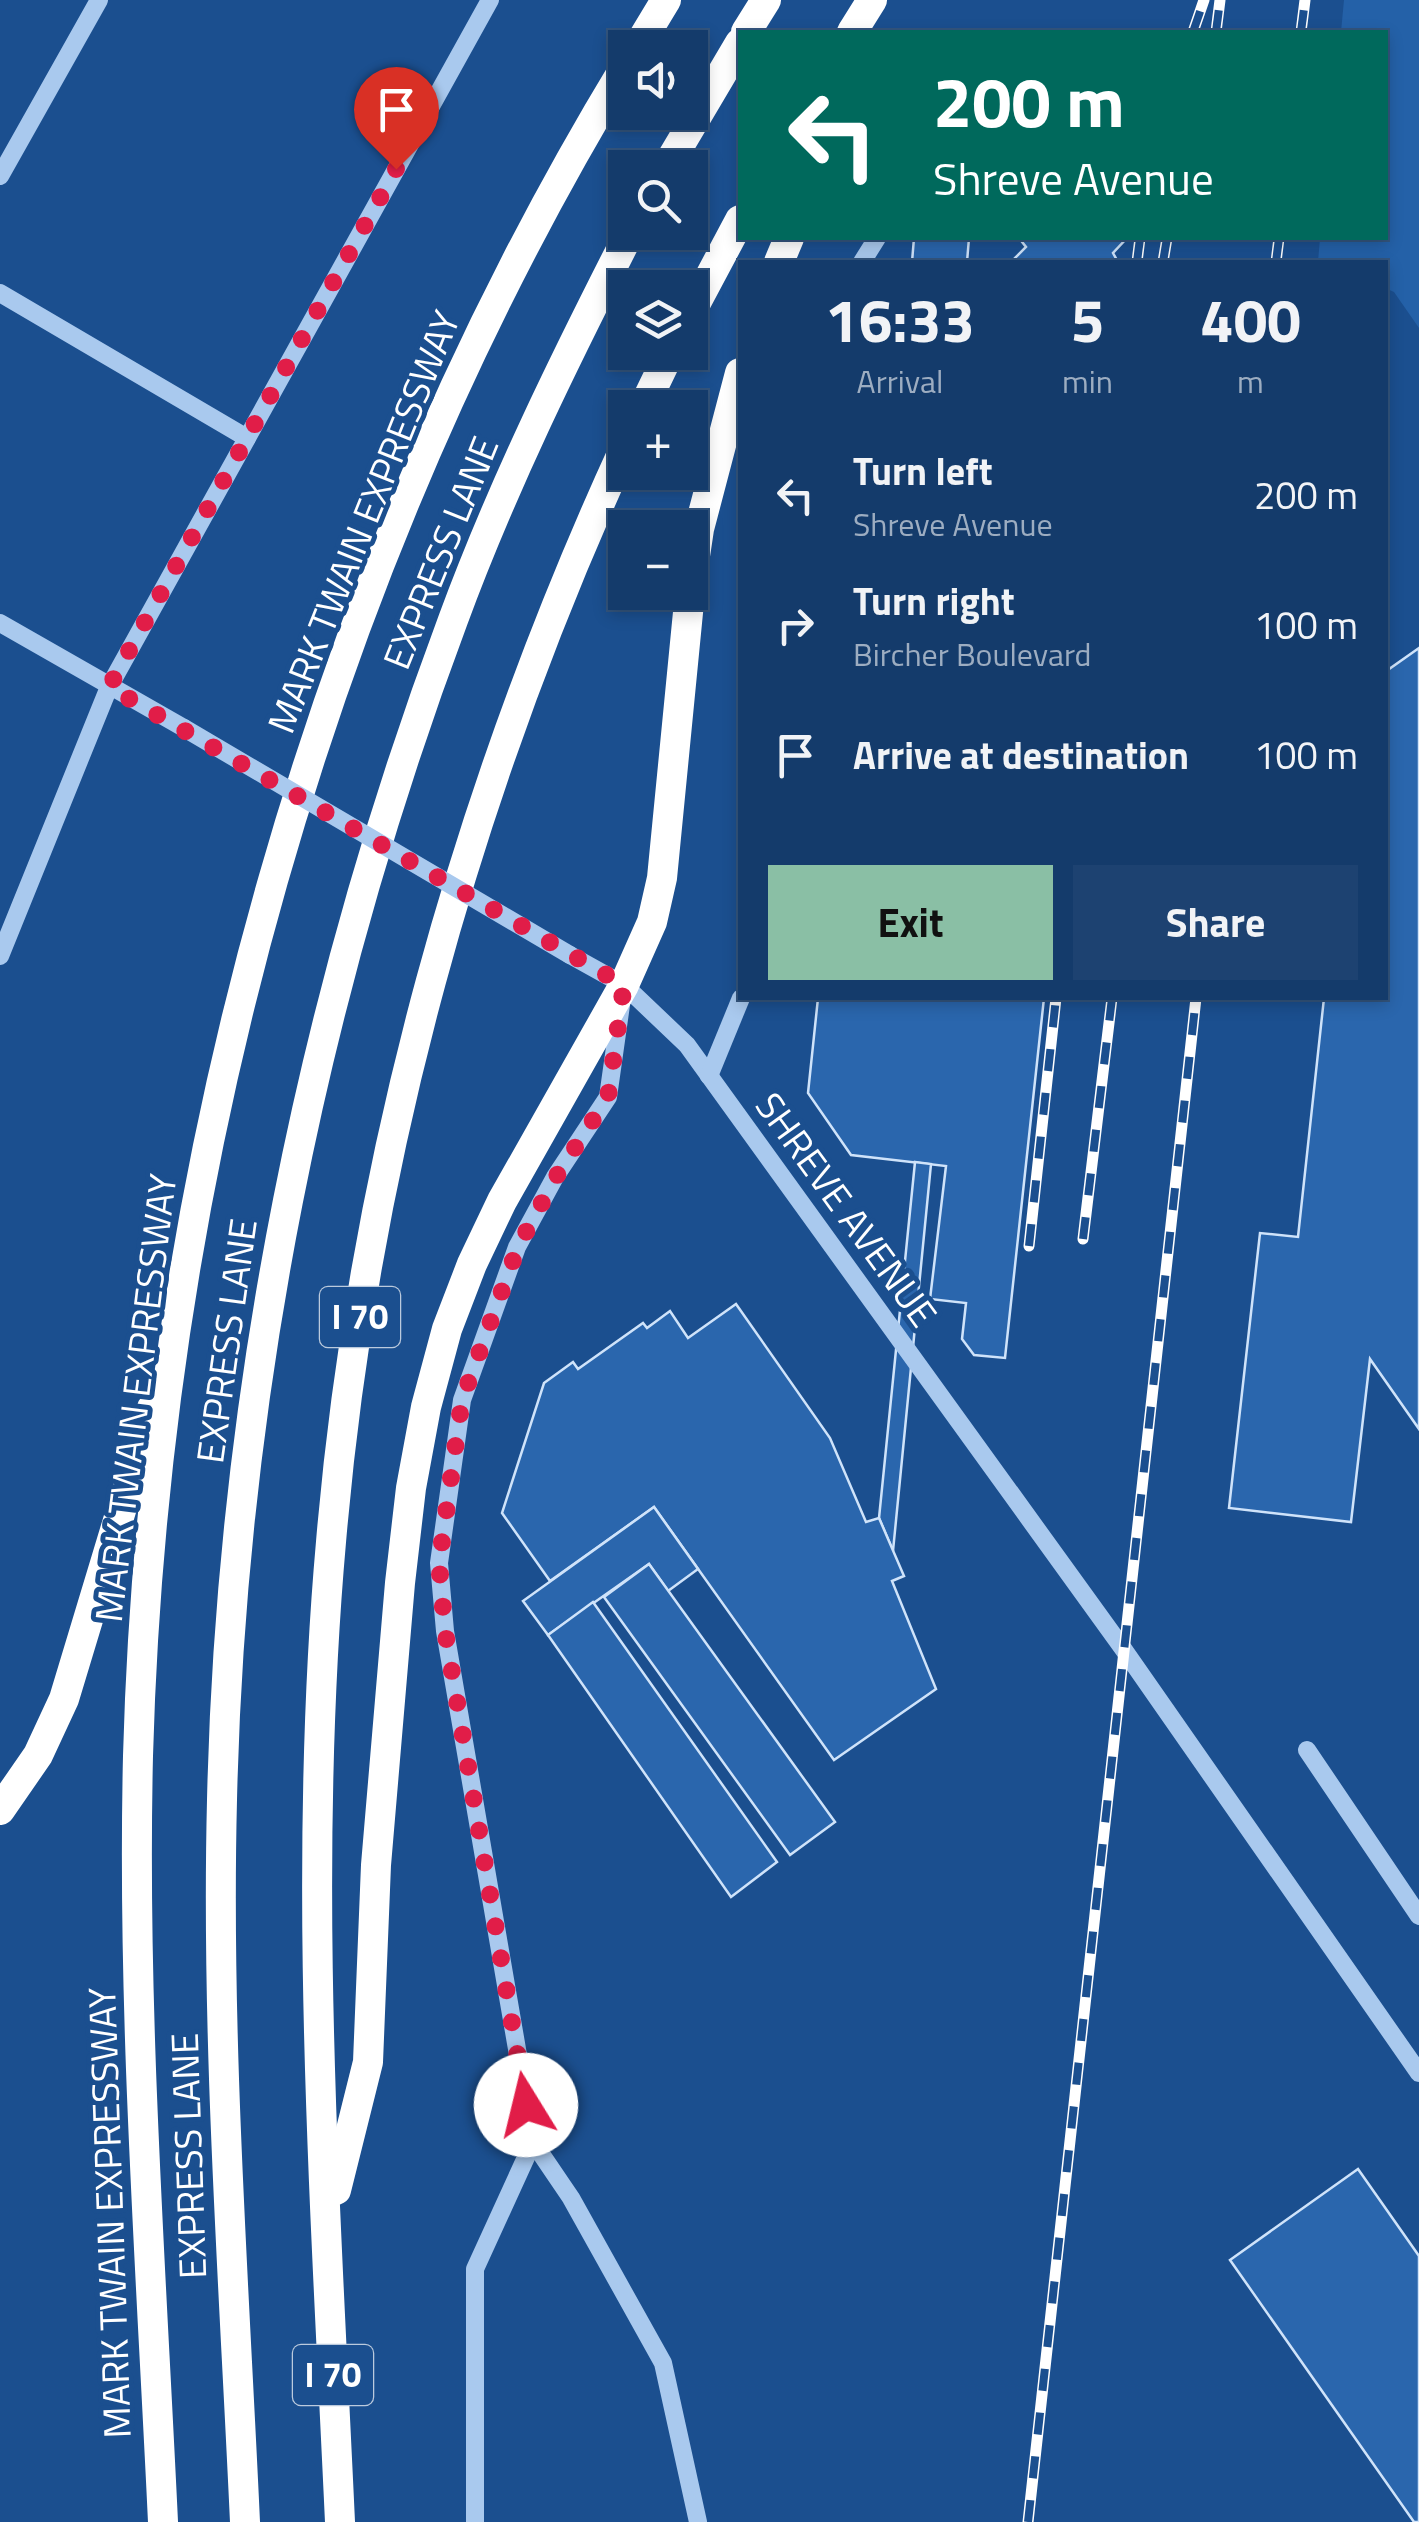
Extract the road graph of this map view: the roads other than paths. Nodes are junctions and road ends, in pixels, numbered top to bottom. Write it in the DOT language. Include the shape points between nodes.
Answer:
graph roads {
  1 [pos="98,0"];
  2 [pos="490,0"];
  3 [pos="666,0"];
  4 [pos="766,0"];
  5 [pos="872,0"];
  6 [pos="648,30"];
  7 [pos="747,30"];
  8 [pos="853,30"];
  9 [pos="862,30"];
  10 [pos="738,46"];
  11 [pos="608,97"];
  12 [pos="677,150"];
  13 [pos="0,176"];
  14 [pos="738,224"];
  15 [pos="621,250"];
  16 [pos="708,280"];
  17 [pos="0,293"];
  18 [pos="738,380"];
  19 [pos="247,438"];
  20 [pos="608,487"];
  21 [pos="704,510"];
  22 [pos="688,610"];
  23 [pos="0,623"];
  24 [pos="109,687"];
  25 [pos="0,956"];
  26 [pos="624,985"];
  27 [pos="740,1000"];
  28 [pos="709,1076"];
  29 [pos="178,1324"];
  30 [pos="1308,1750"];
  31 [pos="0,1810"];
  32 [pos="1419,1916"];
  33 [pos="1419,2073"];
  34 [pos="532,2142"];
  35 [pos="327,2227"];
  36 [pos="163,2522"];
  37 [pos="244,2522"];
  38 [pos="340,2522"];
  39 [pos="476,2522"];
  40 [pos="698,2522"];
  1 -- 13 [label="street"];
  2 -- 19 [label="street"];
  3 -- 6 [label="highway"];
  4 -- 7 [label="highway"];
  5 -- 8 [label="highway"];
  5 -- 9 [label="highway"];
  10 -- 12 [label="highway"];
  11 -- 29 [label="highway, MARK TWAIN EXPRESSWAY" via="469,358 314,749 235,1036"];
  14 -- 16 [label="highway"];
  15 -- 37 [label="highway, EXPRESS LANE" via="514,474 408,746 310,1089 282,1234 242,1517 222,1799"];
  17 -- 19 [label="street"];
  18 -- 21 [label="highway"];
  19 -- 24 [label="street"];
  20 -- 35 [label="highway, I 70" via="494,773 429,991 367,1274 330,1542 322,1684"];
  22 -- 26 [label="highway" via="662,878 652,922"];
  23 -- 24 [label="street, SHREVE AVENUE"];
  24 -- 25 [label="street"];
  24 -- 26 [label="street, SHREVE AVENUE, bridge"];
  26 -- 28 [label="street, SHREVE AVENUE"];
  26 -- 34 [label="street" via="608,1097 518,1247 462,1400 439,1563"];
  26 -- 35 [label="highway" via="480,1248 426,1406 400,1583 376,1865 368,2062"];
  27 -- 28 [label="street"];
  28 -- 33 [label="street, SHREVE AVENUE" via="1124,1650"];
  29 -- 31 [label="highway" via="64,1699 38,1756"];
  29 -- 36 [label="highway, MARK TWAIN EXPRESSWAY" via="147,1591 138,1772"];
  30 -- 32 [label="street"];
  34 -- 39 [label="street" via="476,2269"];
  34 -- 40 [label="street" via="663,2363"];
  35 -- 38 [label="highway, I 70"];
}
